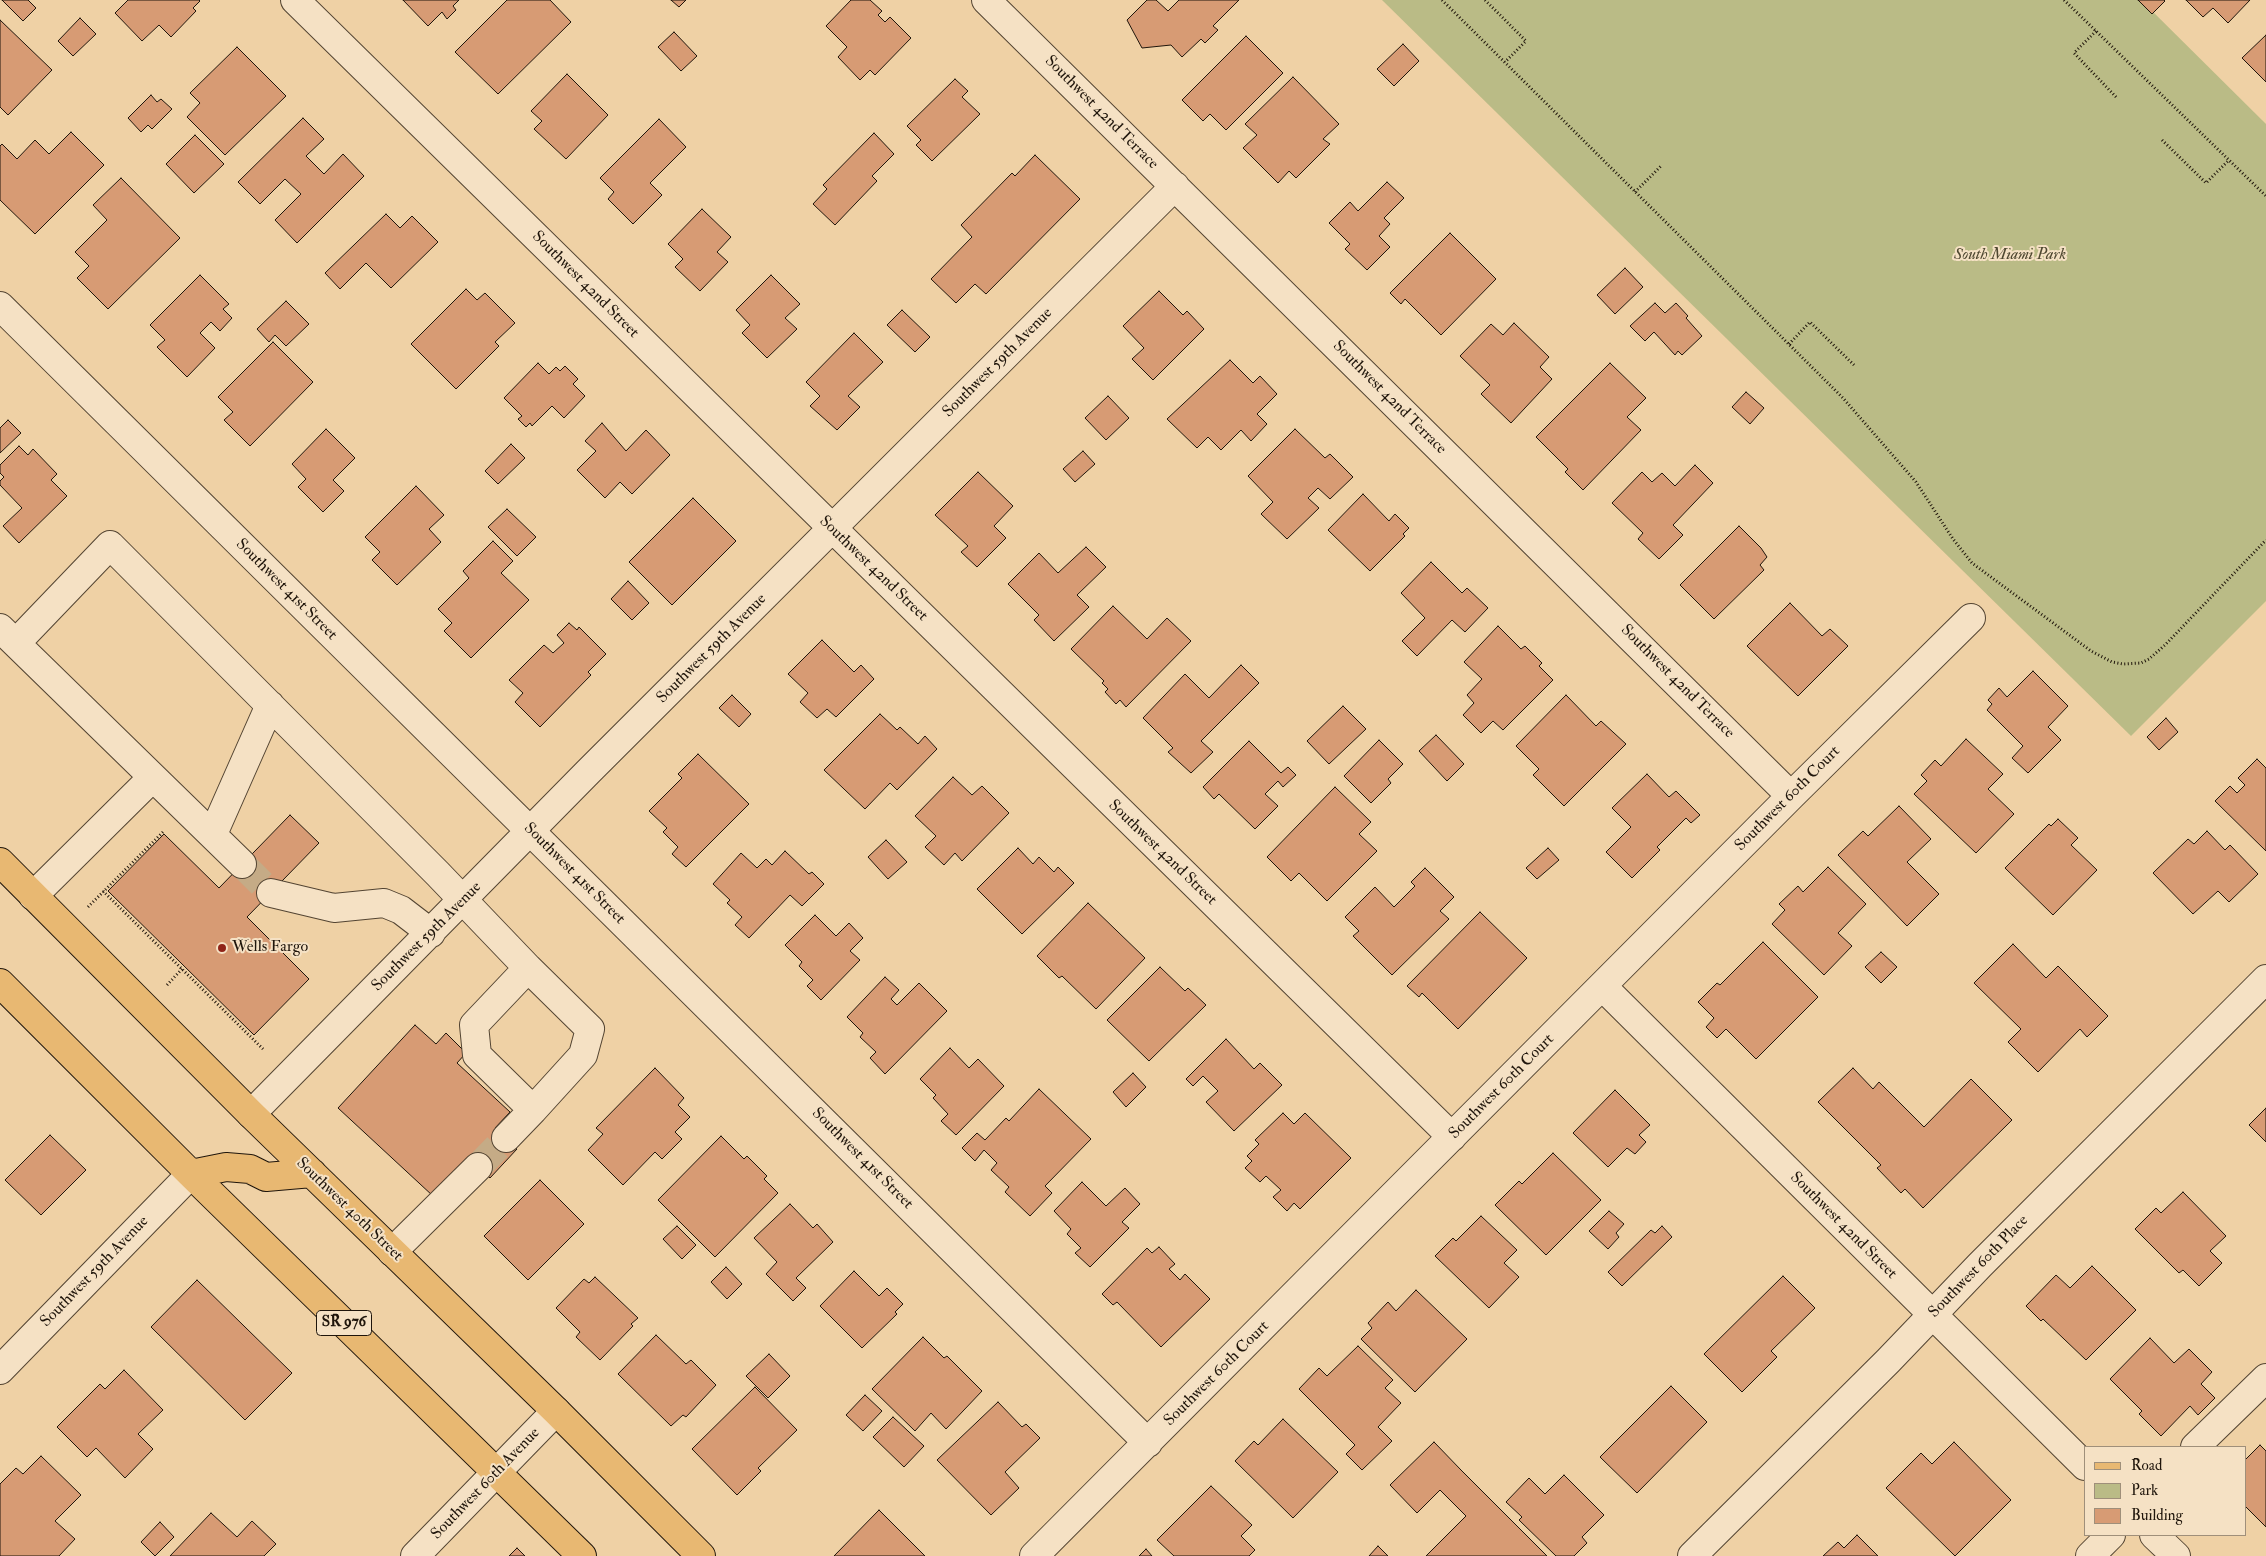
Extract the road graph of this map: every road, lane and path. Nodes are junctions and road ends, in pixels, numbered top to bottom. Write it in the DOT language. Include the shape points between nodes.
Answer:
graph roads {
  1 [pos="295,0"];
  2 [pos="986,0"];
  3 [pos="1442,0"];
  4 [pos="1485,0"];
  5 [pos="2064,0"];
  6 [pos="2096,31"];
  7 [pos="1505,62"];
  8 [pos="2117,98"];
  9 [pos="2162,140"];
  10 [pos="2229,160"];
  11 [pos="1661,166"];
  12 [pos="1174,186"];
  13 [pos="1635,192"];
  14 [pos="2266,196"];
  15 [pos="0,306"];
  16 [pos="1789,344"];
  17 [pos="1854,365"];
  18 [pos="832,530"];
  19 [pos="2266,540"];
  20 [pos="1971,618"];
  21 [pos="8,636"];
  22 [pos="270,706"];
  23 [pos="152,778"];
  24 [pos="1791,796"];
  25 [pos="168,826"];
  26 [pos="531,831"];
  27 [pos="213,834"];
  28 [pos="0,862"];
  29 [pos="242,864"];
  30 [pos="103,891"];
  31 [pos="271,893"];
  32 [pos="33,896"];
  33 [pos="463,900"];
  34 [pos="87,907"];
  35 [pos="431,933"];
  36 [pos="528,968"];
  37 [pos="182,970"];
  38 [pos="2266,980"];
  39 [pos="0,983"];
  40 [pos="166,986"];
  41 [pos="1602,986"];
  42 [pos="263,1049"];
  43 [pos="533,1110"];
  44 [pos="251,1114"];
  45 [pos="1452,1137"];
  46 [pos="506,1138"];
  47 [pos="478,1167"];
  48 [pos="312,1173"];
  49 [pos="190,1174"];
  50 [pos="392,1252"];
  51 [pos="1932,1315"];
  52 [pos="0,1370"];
  53 [pos="2266,1378"];
  54 [pos="556,1411"];
  55 [pos="1148,1443"];
  56 [pos="2196,1446"];
  57 [pos="2084,1465"];
  58 [pos="497,1472"];
  59 [pos="2110,1536"];
  60 [pos="2155,1536"];
  61 [pos="415,1556"];
  62 [pos="582,1556"];
  63 [pos="701,1556"];
  64 [pos="1034,1556"];
  65 [pos="1692,1556"];
  66 [pos="2090,1556"];
  67 [pos="2176,1556"];
  1 -- 18 [label="street, Southwest 42nd Street"];
  2 -- 12 [label="street, Southwest 42nd Terrace"];
  3 -- 7 [label="path"];
  4 -- 7 [label="path" via="1526,41"];
  5 -- 6 [label="path"];
  6 -- 8 [label="path" via="2074,53"];
  6 -- 10 [label="path"];
  7 -- 13 [label="path"];
  9 -- 10 [label="path" via="2206,183"];
  10 -- 14 [label="path"];
  11 -- 13 [label="path"];
  12 -- 18 [label="street, Southwest 59th Avenue"];
  12 -- 24 [label="street, Southwest 42nd Terrace"];
  13 -- 16 [label="path"];
  15 -- 26 [label="street, Southwest 41st Street"];
  16 -- 17 [label="path" via="1810,322"];
  16 -- 19 [label="path" via="1893,453 1972,563 2078,642 2112,662 2141,663 2157,652"];
  18 -- 26 [label="street, Southwest 59th Avenue"];
  18 -- 45 [label="street, Southwest 42nd Street"];
  20 -- 24 [label="street, Southwest 60th Court"];
  21 -- 22 [label="street" via="110,544"];
  21 -- 23 [label="street"];
  22 -- 27 [label="street"];
  22 -- 33 [label="street"];
  23 -- 27 [label="street"];
  23 -- 32 [label="street"];
  24 -- 41 [label="street, Southwest 60th Court"];
  25 -- 30 [label="path"];
  26 -- 33 [label="street, Southwest 59th Avenue"];
  26 -- 55 [label="street, Southwest 41st Street"];
  27 -- 29 [label="street"];
  28 -- 32 [label="main road, Southwest 40th Street"];
  30 -- 34 [label="path"];
  30 -- 37 [label="path"];
  31 -- 35 [label="street" via="334,908 384,903 401,910"];
  32 -- 44 [label="main road, Southwest 40th Street"];
  33 -- 35 [label="street, Southwest 59th Avenue"];
  33 -- 36 [label="street"];
  35 -- 44 [label="street, Southwest 59th Avenue"];
  36 -- 43 [label="street" via="474,1024 477,1055"];
  36 -- 43 [label="street" via="590,1029 583,1055"];
  37 -- 40 [label="path"];
  37 -- 42 [label="path"];
  38 -- 51 [label="street, Southwest 60th Place"];
  39 -- 49 [label="main road, SR 976"];
  41 -- 45 [label="street, Southwest 60th Court"];
  41 -- 51 [label="street, Southwest 42nd Street"];
  43 -- 46 [label="street"];
  44 -- 48 [label="main road, Southwest 40th Street"];
  45 -- 55 [label="street, Southwest 60th Court"];
  47 -- 50 [label="street"];
  48 -- 49 [label="main road" via="266,1177 250,1169 226,1167"];
  48 -- 50 [label="main road, Southwest 40th Street"];
  49 -- 52 [label="street, Southwest 59th Avenue"];
  49 -- 58 [label="main road, SR 976"];
  50 -- 54 [label="main road, Southwest 40th Street"];
  51 -- 57 [label="street, Southwest 42nd Street"];
  51 -- 65 [label="street, Southwest 60th Place"];
  53 -- 56 [label="street"];
  54 -- 58 [label="street, Southwest 60th Avenue"];
  54 -- 63 [label="main road, Southwest 40th Street"];
  55 -- 64 [label="street, Southwest 60th Court"];
  58 -- 61 [label="street, Southwest 60th Avenue"];
  58 -- 62 [label="main road, SR 976"];
  59 -- 66 [label="street"];
  60 -- 67 [label="street"];
}
